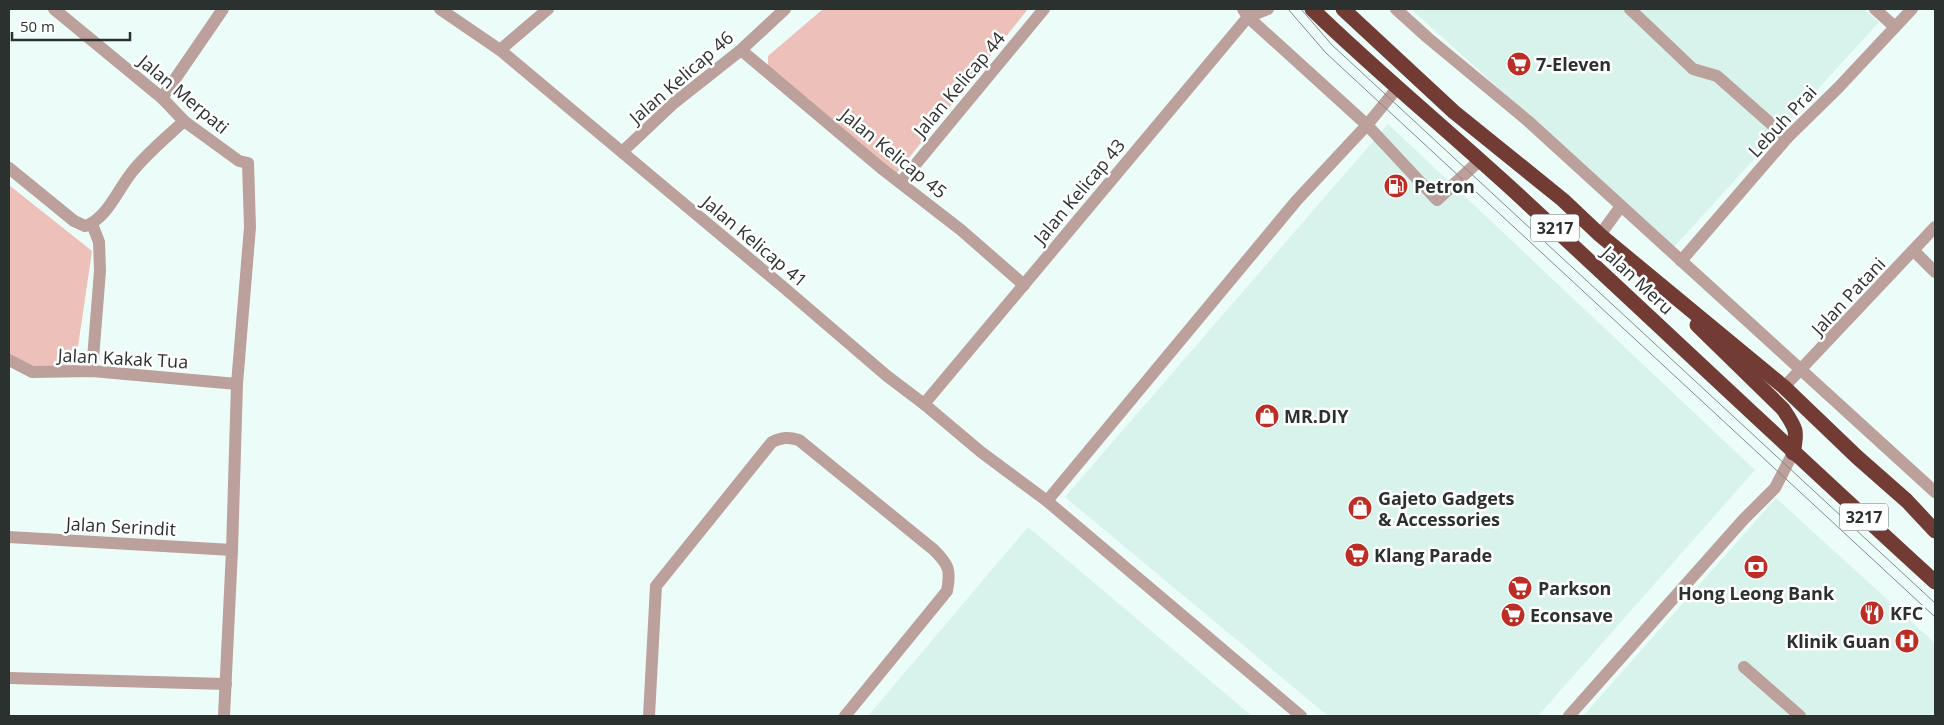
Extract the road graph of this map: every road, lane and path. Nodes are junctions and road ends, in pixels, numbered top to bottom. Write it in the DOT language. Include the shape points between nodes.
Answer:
graph roads {
  1 [pos="54,9"];
  2 [pos="224,9"];
  3 [pos="440,9"];
  4 [pos="548,9"];
  5 [pos="785,9"];
  6 [pos="1044,9"];
  7 [pos="1268,9"];
  8 [pos="1312,9"];
  9 [pos="1342,9"];
  10 [pos="1396,9"];
  11 [pos="1630,9"];
  12 [pos="1874,9"];
  13 [pos="1912,9"];
  14 [pos="1245,13"];
  15 [pos="1896,27"];
  16 [pos="500,50"];
  17 [pos="741,50"];
  18 [pos="1398,87"];
  19 [pos="162,98"];
  20 [pos="184,120"];
  21 [pos="1367,125"];
  22 [pos="1787,138"];
  23 [pos="622,152"];
  24 [pos="1480,160"];
  25 [pos="9,168"];
  26 [pos="901,182"];
  27 [pos="1621,206"];
  28 [pos="92,224"];
  29 [pos="1935,227"];
  30 [pos="1600,235"];
  31 [pos="1914,251"];
  32 [pos="1681,261"];
  33 [pos="1935,272"];
  34 [pos="1650,275"];
  35 [pos="1024,285"];
  36 [pos="9,360"];
  37 [pos="1802,370"];
  38 [pos="92,371"];
  39 [pos="237,384"];
  40 [pos="1784,387"];
  41 [pos="924,404"];
  42 [pos="1793,453"];
  43 [pos="1935,492"];
  44 [pos="1047,501"];
  45 [pos="1935,531"];
  46 [pos="9,537"];
  47 [pos="232,550"];
  48 [pos="1935,582"];
  49 [pos="1744,667"];
  50 [pos="9,678"];
  51 [pos="226,684"];
  52 [pos="224,716"];
  53 [pos="649,716"];
  54 [pos="845,716"];
  55 [pos="1301,716"];
  56 [pos="1569,716"];
  57 [pos="1800,716"];
  1 -- 19 [label="street, Jalan Merpati"];
  2 -- 19 [label="street"];
  3 -- 16 [label="street, Jalan Kelicap 41"];
  4 -- 16 [label="street"];
  5 -- 17 [label="street, Jalan Kelicap 46"];
  6 -- 26 [label="street, Jalan Kelicap 44"];
  7 -- 14 [label="street, Jalan Kelicap 43"];
  8 -- 18 [label="highway, Jalan Meru / 3217"];
  9 -- 30 [label="highway, Jalan Meru / 3217" via="1454,112"];
  10 -- 27 [label="street" via="1528,121"];
  11 -- 22 [label="street" via="1693,69 1717,76"];
  12 -- 15 [label="street"];
  13 -- 15 [label="street, Lebuh Prai"];
  14 -- 21 [label="street"];
  14 -- 35 [label="street, Jalan Kelicap 43"];
  15 -- 22 [label="street, Lebuh Prai"];
  16 -- 23 [label="street, Jalan Kelicap 41"];
  17 -- 23 [label="street, Jalan Kelicap 46" via="674,103"];
  17 -- 26 [label="street, Jalan Kelicap 45"];
  18 -- 21 [label="street"];
  18 -- 24 [label="highway, Jalan Meru / 3217"];
  19 -- 20 [label="street, Jalan Merpati"];
  20 -- 28 [label="street" via="132,171 111,204"];
  20 -- 39 [label="street, Jalan Merpati" via="238,161 248,163 250,227"];
  21 -- 24 [label="street" via="1437,200"];
  21 -- 44 [label="street" via="1296,200"];
  22 -- 32 [label="street, Lebuh Prai"];
  23 -- 41 [label="street, Jalan Kelicap 41" via="886,376"];
  24 -- 42 [label="highway, Jalan Meru / 3217"];
  25 -- 28 [label="street" via="74,221 85,226"];
  26 -- 35 [label="street, Jalan Kelicap 45"];
  27 -- 30 [label="street"];
  27 -- 32 [label="street"];
  28 -- 38 [label="street" via="99,242 100,271"];
  29 -- 31 [label="street, Jalan Patani"];
  30 -- 34 [label="highway, Jalan Meru / 3217"];
  31 -- 33 [label="street"];
  31 -- 37 [label="street, Jalan Patani"];
  32 -- 37 [label="street"];
  34 -- 40 [label="highway, Jalan Meru / 3217"];
  34 -- 42 [label="highway" via="1710,339 1783,409 1797,436"];
  35 -- 41 [label="street, Jalan Kelicap 43"];
  36 -- 38 [label="street, Jalan Kakak Tua" via="32,372"];
  37 -- 40 [label="street, Jalan Patani"];
  37 -- 43 [label="street"];
  38 -- 39 [label="street, Jalan Kakak Tua"];
  39 -- 47 [label="street"];
  40 -- 45 [label="highway, Jalan Meru / 3217"];
  41 -- 44 [label="street, Jalan Kelicap 41"];
  42 -- 48 [label="highway, Jalan Meru / 3217"];
  42 -- 56 [label="street" via="1775,488"];
  44 -- 55 [label="street, Jalan Kelicap 41"];
  46 -- 47 [label="street, Jalan Serindit"];
  47 -- 51 [label="street"];
  49 -- 57 [label="street"];
  50 -- 51 [label="street"];
  51 -- 52 [label="street"];
  53 -- 54 [label="street" via="656,586 772,442 790,437 799,440 934,550 946,562 950,575 948,591"];
}
